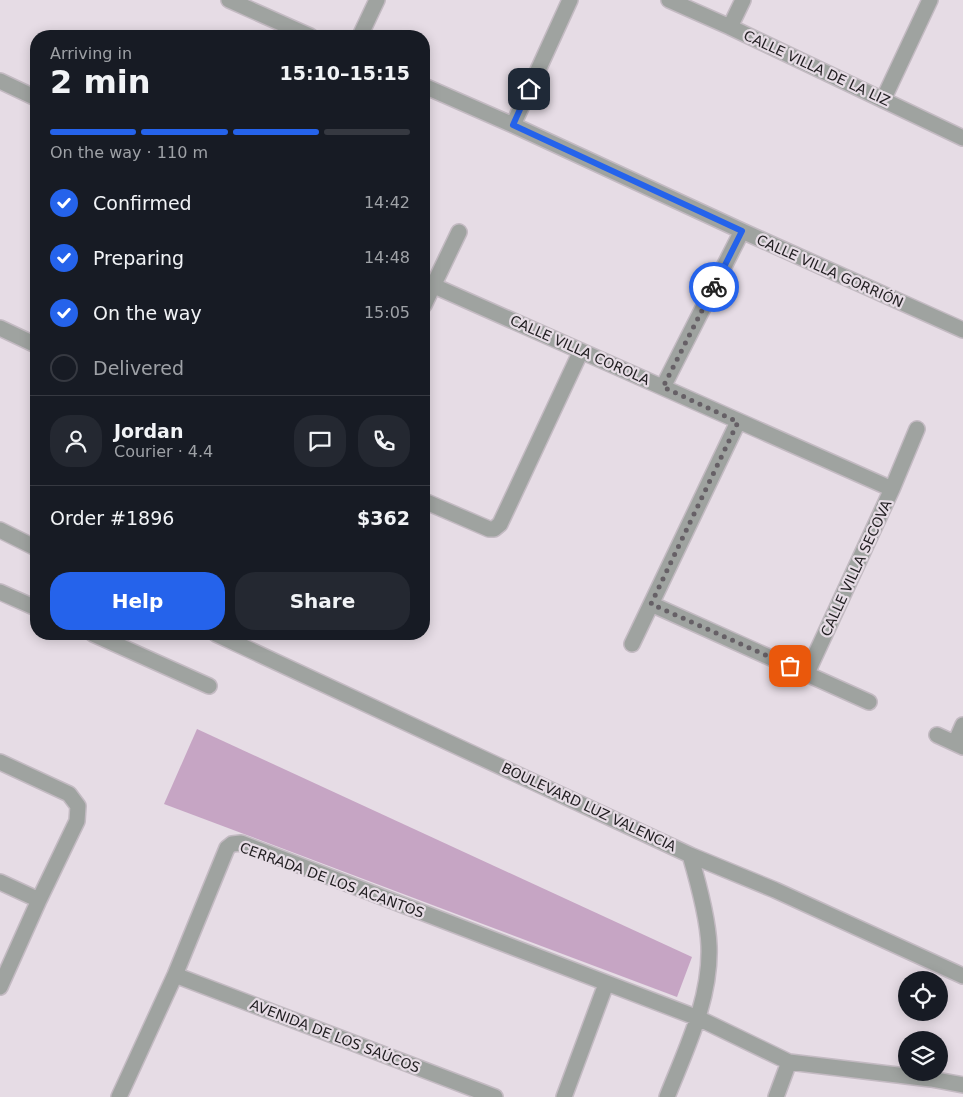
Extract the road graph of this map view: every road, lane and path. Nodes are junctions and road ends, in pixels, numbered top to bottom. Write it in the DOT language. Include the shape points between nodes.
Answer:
graph roads {
  1 [pos="229,0"];
  2 [pos="377,0"];
  3 [pos="570,0"];
  4 [pos="669,0"];
  5 [pos="743,0"];
  6 [pos="930,0"];
  7 [pos="730,27"];
  8 [pos="296,30"];
  9 [pos="363,30"];
  10 [pos="0,81"];
  11 [pos="430,89"];
  12 [pos="30,95"];
  13 [pos="883,100"];
  14 [pos="513,125"];
  15 [pos="963,138"];
  16 [pos="742,231"];
  17 [pos="459,232"];
  18 [pos="432,285"];
  19 [pos="430,290"];
  20 [pos="0,328"];
  21 [pos="963,330"];
  22 [pos="30,341"];
  23 [pos="582,351"];
  24 [pos="663,387"];
  25 [pos="738,422"];
  26 [pos="917,429"];
  27 [pos="892,489"];
  28 [pos="430,504"];
  29 [pos="0,530"];
  30 [pos="30,545"];
  31 [pos="0,592"];
  32 [pos="651,604"];
  33 [pos="30,605"];
  34 [pos="106,640"];
  35 [pos="229,640"];
  36 [pos="632,644"];
  37 [pos="807,673"];
  38 [pos="209,686"];
  39 [pos="869,702"];
  40 [pos="963,725"];
  41 [pos="937,735"];
  42 [pos="959,745"];
  43 [pos="0,762"];
  44 [pos="690,855"];
  45 [pos="0,882"];
  46 [pos="39,900"];
  47 [pos="175,975"];
  48 [pos="963,976"];
  49 [pos="606,984"];
  50 [pos="0,987"];
  51 [pos="698,1018"];
  52 [pos="789,1062"];
  53 [pos="963,1084"];
  54 [pos="119,1097"];
  55 [pos="495,1097"];
  56 [pos="564,1097"];
  57 [pos="667,1097"];
  58 [pos="776,1097"];
  1 -- 8 [label="street"];
  2 -- 9 [label="street"];
  3 -- 14 [label="street"];
  4 -- 7 [label="street, CALLE VILLA DE LA LIZ"];
  5 -- 7 [label="street"];
  6 -- 13 [label="street"];
  7 -- 13 [label="street, CALLE VILLA DE LA LIZ"];
  10 -- 12 [label="street"];
  11 -- 14 [label="street, CALLE VILLA GORRIÓN"];
  13 -- 15 [label="street, CALLE VILLA DE LA LIZ"];
  14 -- 16 [label="street, CALLE VILLA GORRIÓN"];
  16 -- 21 [label="street, CALLE VILLA GORRIÓN"];
  16 -- 24 [label="street"];
  17 -- 18 [label="street"];
  18 -- 19 [label="street"];
  18 -- 23 [label="street, CALLE VILLA COROLA"];
  20 -- 22 [label="street"];
  23 -- 24 [label="street, CALLE VILLA COROLA"];
  23 -- 28 [label="street" via="500,524 489,530"];
  24 -- 25 [label="street, CALLE VILLA COROLA"];
  25 -- 27 [label="street, CALLE VILLA COROLA"];
  25 -- 32 [label="street"];
  26 -- 27 [label="street, CALLE VILLA SECOVA"];
  27 -- 37 [label="street, CALLE VILLA SECOVA"];
  29 -- 30 [label="street"];
  31 -- 33 [label="street"];
  32 -- 36 [label="street"];
  32 -- 37 [label="street"];
  34 -- 38 [label="street"];
  35 -- 44 [label="street, BOULEVARD LUZ VALENCIA"];
  37 -- 39 [label="street"];
  40 -- 42 [label="street"];
  41 -- 42 [label="street"];
  43 -- 46 [label="street" via="69,794 78,806 77,820"];
  44 -- 48 [label="street, BOULEVARD LUZ VALENCIA"];
  44 -- 51 [label="street" via="709,945 707,982"];
  45 -- 46 [label="street"];
  46 -- 50 [label="street"];
  47 -- 49 [label="street, CERRADA DE LOS ACANTOS" via="227,848 241,843"];
  47 -- 54 [label="street, CERRADA DE LOS ACANTOS"];
  47 -- 55 [label="street, AVENIDA DE LOS SAÚCOS"];
  49 -- 51 [label="street, CERRADA DE LOS ACANTOS"];
  49 -- 56 [label="street"];
  51 -- 52 [label="street, CERRADA DE LOS ACANTOS"];
  51 -- 57 [label="street"];
  52 -- 53 [label="street, CERRADA DE LOS ACANTOS"];
  52 -- 58 [label="street"];
}
